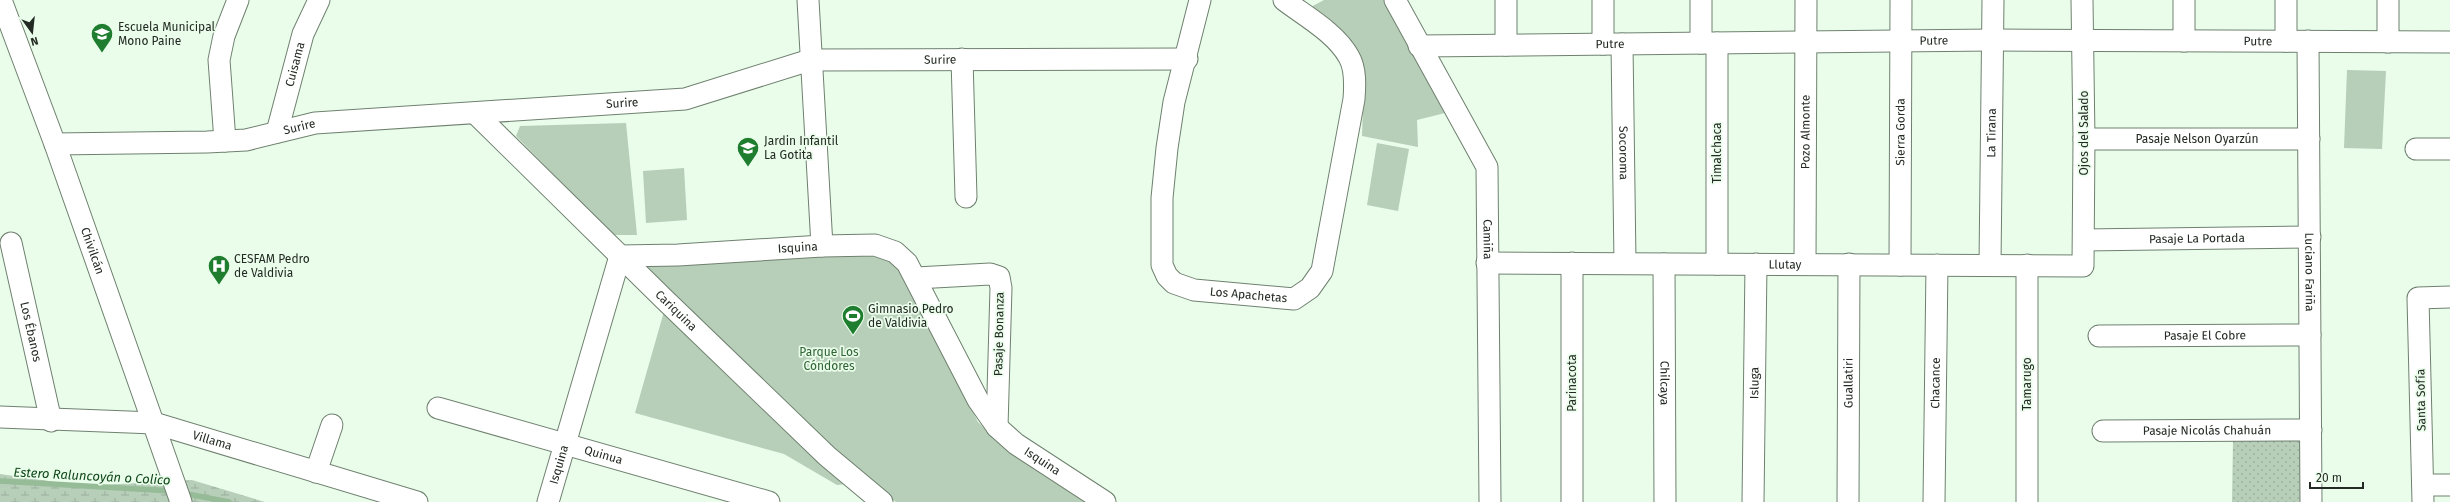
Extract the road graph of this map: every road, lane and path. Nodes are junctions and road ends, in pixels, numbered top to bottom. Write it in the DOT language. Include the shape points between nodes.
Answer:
graph roads {
  1 [pos="1,0"];
  2 [pos="238,0"];
  3 [pos="319,0"];
  4 [pos="808,0"];
  5 [pos="1200,0"];
  6 [pos="1284,0"];
  7 [pos="1395,0"];
  8 [pos="1506,0"];
  9 [pos="1603,0"];
  10 [pos="1702,0"];
  11 [pos="1806,0"];
  12 [pos="1901,0"];
  13 [pos="1993,0"];
  14 [pos="2082,0"];
  15 [pos="2184,0"];
  16 [pos="2286,0"];
  17 [pos="2388,0"];
  18 [pos="1992,40"];
  19 [pos="1901,41"];
  20 [pos="2082,41"];
  21 [pos="2184,41"];
  22 [pos="2286,41"];
  23 [pos="2308,41"];
  24 [pos="1806,42"];
  25 [pos="2388,42"];
  26 [pos="2450,42"];
  27 [pos="1709,43"];
  28 [pos="1613,44"];
  29 [pos="1506,45"];
  30 [pos="1419,46"];
  31 [pos="962,59"];
  32 [pos="1187,59"];
  33 [pos="810,60"];
  34 [pos="475,113"];
  35 [pos="277,132"];
  36 [pos="2084,139"];
  37 [pos="2309,139"];
  38 [pos="225,141"];
  39 [pos="55,144"];
  40 [pos="2416,149"];
  41 [pos="2450,149"];
  42 [pos="966,197"];
  43 [pos="2310,237"];
  44 [pos="2084,240"];
  45 [pos="11,243"];
  46 [pos="822,246"];
  47 [pos="620,256"];
  48 [pos="1487,262"];
  49 [pos="1572,263"];
  50 [pos="1625,263"];
  51 [pos="1664,264"];
  52 [pos="1717,264"];
  53 [pos="1756,264"];
  54 [pos="1805,264"];
  55 [pos="1849,264"];
  56 [pos="1900,265"];
  57 [pos="1937,265"];
  58 [pos="1990,265"];
  59 [pos="2027,265"];
  60 [pos="2083,266"];
  61 [pos="916,278"];
  62 [pos="2450,297"];
  63 [pos="2310,335"];
  64 [pos="2099,336"];
  65 [pos="438,408"];
  66 [pos="0,417"];
  67 [pos="51,421"];
  68 [pos="154,423"];
  69 [pos="332,425"];
  70 [pos="996,427"];
  71 [pos="2311,430"];
  72 [pos="2103,431"];
  73 [pos="565,446"];
  74 [pos="316,472"];
  75 [pos="2450,485"];
  76 [pos="2423,493"];
  77 [pos="181,502"];
  78 [pos="417,502"];
  79 [pos="548,502"];
  80 [pos="769,502"];
  81 [pos="882,502"];
  82 [pos="1105,502"];
  83 [pos="1490,502"];
  84 [pos="1572,502"];
  85 [pos="1665,502"];
  86 [pos="1753,502"];
  87 [pos="1848,502"];
  88 [pos="1934,502"];
  89 [pos="2027,502"];
  90 [pos="2311,502"];
  1 -- 39 [label="street, Chivilcán"];
  2 -- 38 [label="street" via="224,36 219,60"];
  3 -- 35 [label="street, Cuisama" via="303,34"];
  4 -- 33 [label="street"];
  5 -- 32 [label="street, Los Apachetas"];
  6 -- 32 [label="street, Los Apachetas" via="1339,43 1350,58 1355,85 1322,271 1310,288 1294,299 1194,290 1174,283 1162,265 1163,178 1174,102"];
  7 -- 30 [label="street, Camiña"];
  8 -- 29 [label="street"];
  9 -- 28 [label="street, Socoroma"];
  10 -- 27 [label="street, Timalchaca"];
  11 -- 24 [label="street, Pozo Almonte"];
  12 -- 19 [label="street, Sierra Gorda"];
  13 -- 18 [label="street, La Tirana"];
  14 -- 20 [label="street, Ojos del Salado"];
  15 -- 21 [label="street"];
  16 -- 22 [label="street"];
  17 -- 25 [label="street"];
  18 -- 19 [label="street, Putre"];
  18 -- 20 [label="street, Putre"];
  18 -- 58 [label="street, La Tirana"];
  19 -- 24 [label="street, Putre"];
  19 -- 56 [label="street, Sierra Gorda"];
  20 -- 21 [label="street, Putre"];
  20 -- 36 [label="street, Ojos del Salado"];
  21 -- 22 [label="street, Putre"];
  22 -- 23 [label="street, Putre"];
  23 -- 25 [label="street, Putre"];
  23 -- 37 [label="street, Luciano Fariña"];
  24 -- 27 [label="street, Putre"];
  24 -- 54 [label="street, Pozo Almonte"];
  25 -- 26 [label="street, Putre"];
  27 -- 28 [label="street, Putre"];
  27 -- 52 [label="street, Timalchaca"];
  28 -- 29 [label="street, Putre"];
  28 -- 50 [label="street, Socoroma"];
  29 -- 30 [label="street, Putre"];
  30 -- 48 [label="street, Camiña" via="1487,167"];
  31 -- 32 [label="street, Surire"];
  31 -- 33 [label="street, Surire"];
  31 -- 42 [label="street"];
  33 -- 34 [label="street, Surire" via="685,99"];
  33 -- 46 [label="street"];
  34 -- 35 [label="street, Surire" via="315,123"];
  34 -- 47 [label="street, Cariquina"];
  35 -- 38 [label="street, Surire" via="246,140"];
  36 -- 37 [label="street, Pasaje Nelson Oyarzún"];
  36 -- 44 [label="street, Ojos del Salado"];
  37 -- 43 [label="street, Luciano Fariña"];
  38 -- 39 [label="street, Surire"];
  39 -- 68 [label="street, Chivilcán"];
  40 -- 41 [label="street"];
  43 -- 44 [label="street, Pasaje La Portada"];
  43 -- 63 [label="street, Luciano Fariña"];
  44 -- 60 [label="street, Ojos del Salado"];
  45 -- 67 [label="street, Los Ébanos"];
  46 -- 47 [label="street, Isquina"];
  46 -- 61 [label="street, Isquina" via="886,247 902,257"];
  47 -- 73 [label="street, Isquina"];
  47 -- 81 [label="street, Cariquina" via="827,456"];
  48 -- 49 [label="street, Llutay"];
  48 -- 83 [label="street, Camiña"];
  49 -- 50 [label="street, Llutay"];
  49 -- 84 [label="street, Parinacota"];
  50 -- 51 [label="street, Llutay"];
  51 -- 52 [label="street, Llutay"];
  51 -- 85 [label="street, Chilcaya"];
  52 -- 53 [label="street, Llutay"];
  53 -- 54 [label="street, Llutay"];
  53 -- 86 [label="street, Isluga"];
  54 -- 55 [label="street, Llutay"];
  55 -- 56 [label="street, Llutay"];
  55 -- 87 [label="street, Guallatiri"];
  56 -- 57 [label="street, Llutay"];
  57 -- 58 [label="street, Llutay"];
  57 -- 88 [label="street, Chacance"];
  58 -- 59 [label="street, Llutay"];
  59 -- 60 [label="street, Llutay"];
  59 -- 89 [label="street, Tamarugo"];
  61 -- 70 [label="street, Isquina" via="978,400"];
  61 -- 70 [label="street, Pasaje Bonanza" via="990,274 999,277 1001,288"];
  62 -- 76 [label="street, Santa Sofía" via="2418,298"];
  63 -- 64 [label="street, Pasaje El Cobre"];
  63 -- 71 [label="street, Luciano Fariña"];
  65 -- 73 [label="street, Quinua"];
  66 -- 67 [label="street, Villama"];
  67 -- 68 [label="street, Villama"];
  68 -- 74 [label="street, Villama"];
  68 -- 77 [label="street, Chivilcán"];
  69 -- 74 [label="street"];
  70 -- 82 [label="street, Isquina" via="1016,444"];
  71 -- 72 [label="street, Pasaje Nicolás Chahuán"];
  71 -- 90 [label="street, Luciano Fariña"];
  73 -- 79 [label="street, Isquina"];
  73 -- 80 [label="street, Quinua"];
  74 -- 78 [label="street, Villama"];
  75 -- 76 [label="street"];
}
